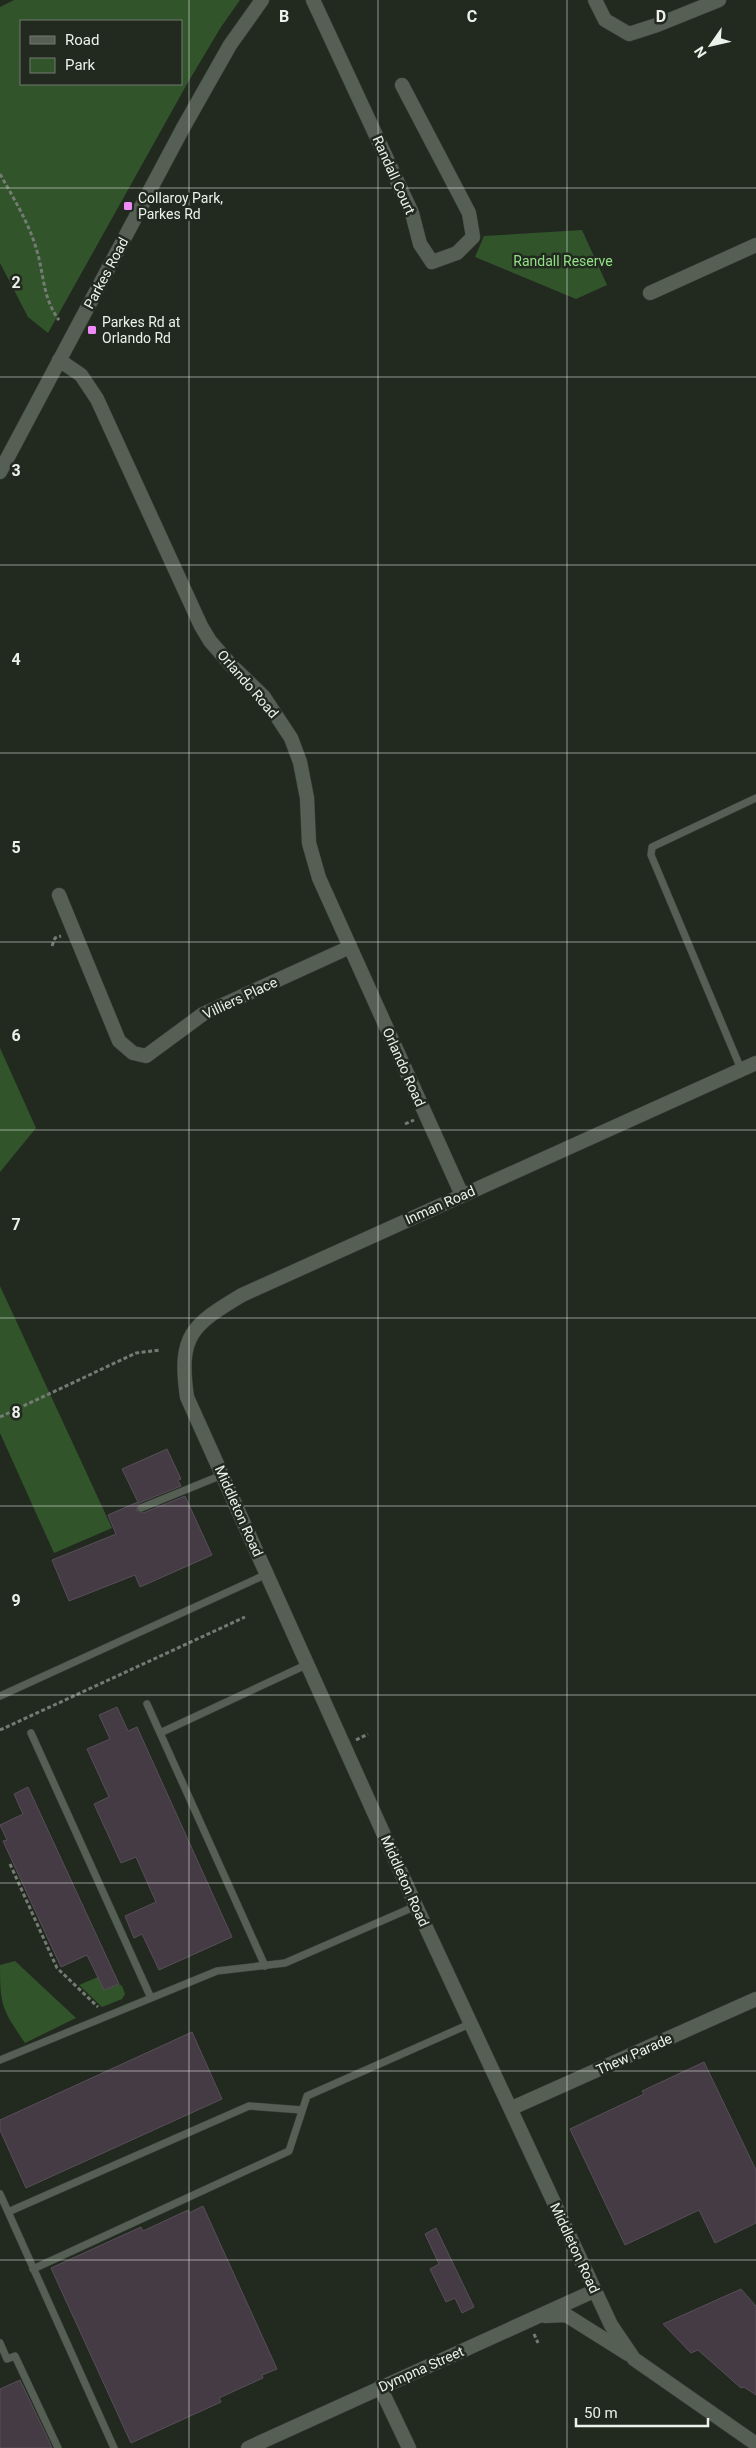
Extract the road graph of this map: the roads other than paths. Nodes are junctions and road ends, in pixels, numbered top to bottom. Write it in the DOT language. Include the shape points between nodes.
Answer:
graph roads {
  1 [pos="262,0"];
  2 [pos="313,0"];
  3 [pos="595,0"];
  4 [pos="719,0"];
  5 [pos="402,85"];
  6 [pos="756,245"];
  7 [pos="650,293"];
  8 [pos="59,360"];
  9 [pos="0,472"];
  10 [pos="756,798"];
  11 [pos="59,895"];
  12 [pos="350,947"];
  13 [pos="756,1063"];
  14 [pos="741,1069"];
  15 [pos="462,1195"];
  16 [pos="187,1397"];
  17 [pos="222,1474"];
  18 [pos="141,1508"];
  19 [pos="268,1574"];
  20 [pos="308,1664"];
  21 [pos="0,1696"];
  22 [pos="147,1704"];
  23 [pos="160,1733"];
  24 [pos="31,1734"];
  25 [pos="416,1906"];
  26 [pos="265,1966"];
  27 [pos="151,1998"];
  28 [pos="756,1999"];
  29 [pos="472,2023"];
  30 [pos="0,2060"];
  31 [pos="512,2108"];
  32 [pos="302,2110"];
  33 [pos="0,2194"];
  34 [pos="8,2212"];
  35 [pos="33,2269"];
  36 [pos="594,2292"];
  37 [pos="540,2316"];
  38 [pos="0,2343"];
  39 [pos="634,2359"];
  40 [pos="380,2387"];
  41 [pos="756,2444"];
  42 [pos="58,2448"];
  43 [pos="114,2448"];
  44 [pos="248,2448"];
  45 [pos="409,2448"];
  1 -- 8 [label="street, Parkes Road" via="214,72"];
  2 -- 5 [label="street, Randall Court" via="412,213 420,244 432,262 457,253 472,237 469,213"];
  3 -- 4 [label="street" via="605,20 629,34"];
  6 -- 7 [label="street"];
  8 -- 9 [label="street, Parkes Road"];
  8 -- 12 [label="street, Orlando Road" via="81,375 97,398 210,642 264,698 291,738 300,762 307,798 309,843 319,878"];
  10 -- 14 [label="lane" via="652,847 651,855"];
  11 -- 12 [label="street, Villiers Place" via="119,1041 133,1053 146,1056 203,1014"];
  12 -- 15 [label="street, Orlando Road"];
  13 -- 14 [label="street, Inman Road"];
  14 -- 15 [label="street, Inman Road"];
  15 -- 16 [label="street, Inman Road" via="242,1295 207,1316 194,1329 186,1347 182,1367"];
  16 -- 17 [label="street, Middleton Road"];
  17 -- 18 [label="lane"];
  17 -- 19 [label="street, Middleton Road"];
  19 -- 20 [label="street, Middleton Road"];
  19 -- 21 [label="lane"];
  20 -- 23 [label="lane"];
  20 -- 25 [label="street, Middleton Road"];
  22 -- 23 [label="lane"];
  23 -- 26 [label="lane"];
  24 -- 27 [label="lane"];
  25 -- 26 [label="lane" via="285,1963"];
  25 -- 29 [label="street, Middleton Road"];
  26 -- 27 [label="lane" via="218,1971"];
  27 -- 30 [label="lane"];
  28 -- 31 [label="street, Thew Parade"];
  29 -- 31 [label="street, Middleton Road"];
  29 -- 32 [label="lane" via="307,2096"];
  31 -- 36 [label="street, Middleton Road"];
  32 -- 34 [label="lane" via="249,2106"];
  32 -- 35 [label="lane" via="289,2151"];
  33 -- 34 [label="lane"];
  34 -- 35 [label="lane"];
  35 -- 43 [label="lane"];
  36 -- 37 [label="street, Dympna Street"];
  36 -- 39 [label="street, Middleton Road"];
  37 -- 39 [label="street, Middleton Road" via="566,2315"];
  37 -- 40 [label="street, Dympna Street"];
  38 -- 42 [label="lane" via="7,2359 15,2356"];
  39 -- 41 [label="street, Middleton Road"];
  40 -- 44 [label="street, Dympna Street"];
  40 -- 45 [label="street"];
}
